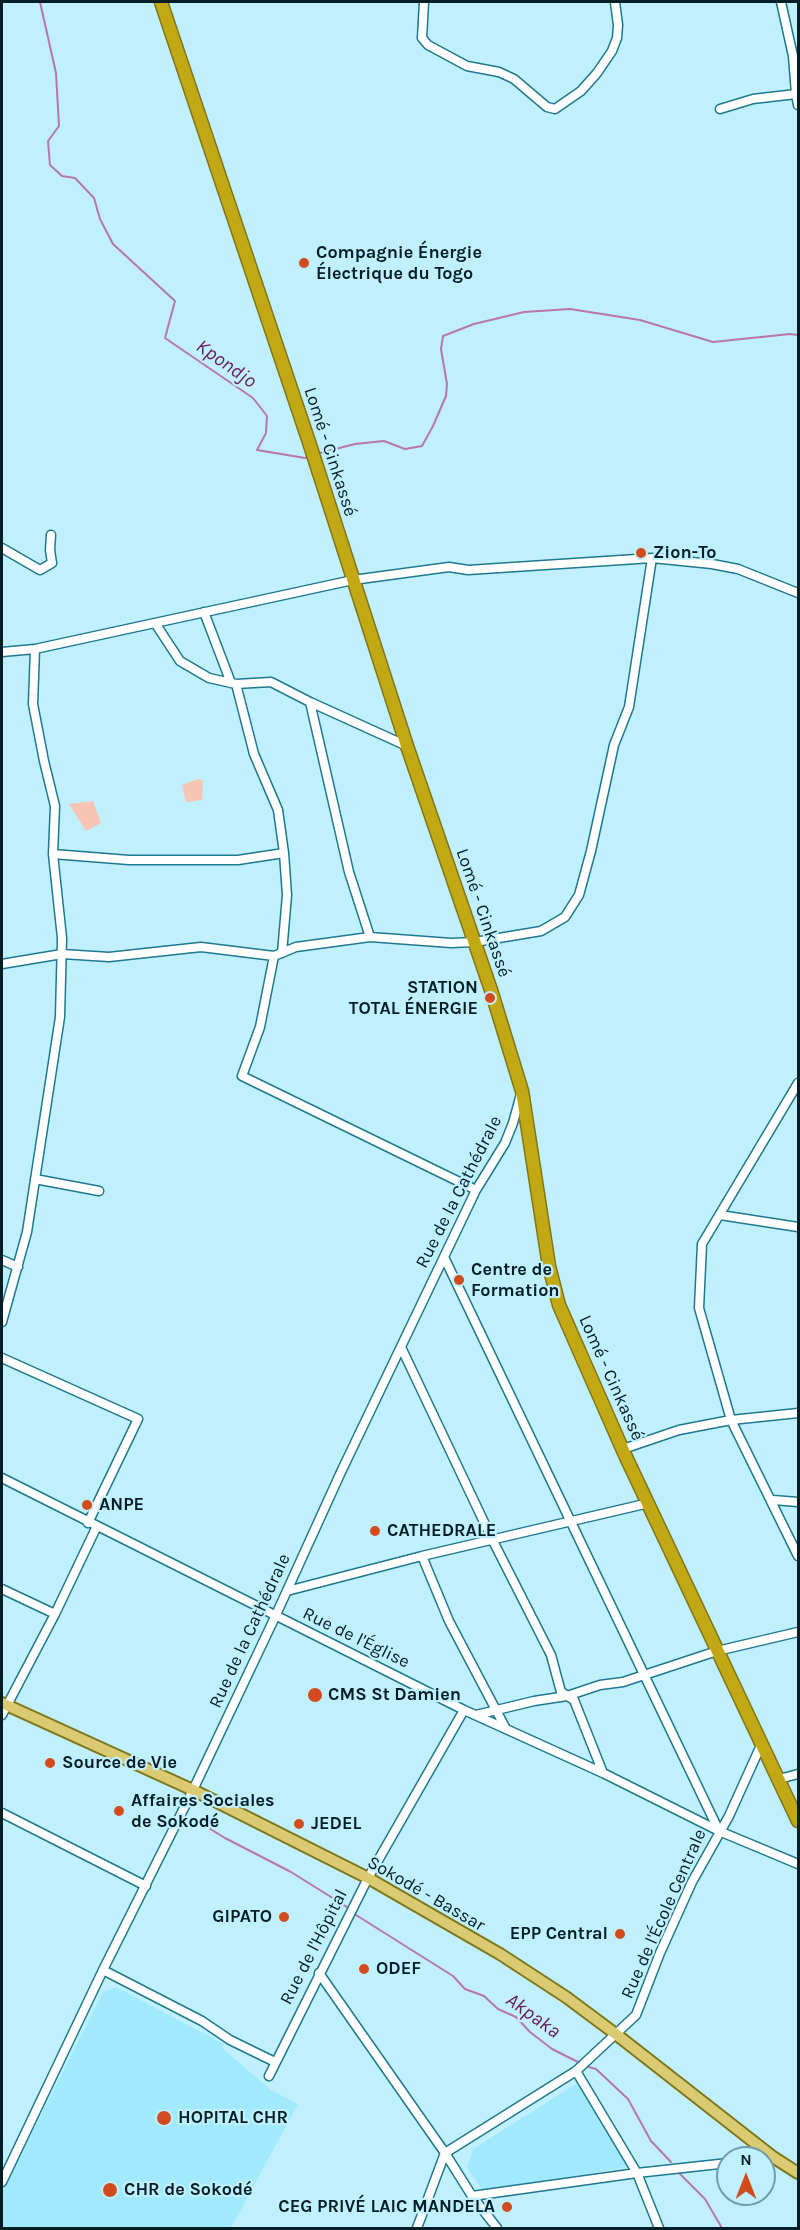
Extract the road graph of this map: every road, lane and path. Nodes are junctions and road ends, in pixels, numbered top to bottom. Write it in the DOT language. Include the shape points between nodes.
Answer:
graph roads {
  1 [pos="161,2"];
  2 [pos="424,2"];
  3 [pos="615,2"];
  4 [pos="781,2"];
  5 [pos="796,94"];
  6 [pos="798,105"];
  7 [pos="720,109"];
  8 [pos="51,535"];
  9 [pos="2,548"];
  10 [pos="652,558"];
  11 [pos="352,580"];
  12 [pos="798,593"];
  13 [pos="204,612"];
  14 [pos="155,623"];
  15 [pos="34,649"];
  16 [pos="2,652"];
  17 [pos="234,684"];
  18 [pos="310,702"];
  19 [pos="407,746"];
  20 [pos="284,853"];
  21 [pos="53,854"];
  22 [pos="370,937"];
  23 [pos="475,942"];
  24 [pos="62,954"];
  25 [pos="278,954"];
  26 [pos="2,964"];
  27 [pos="798,1083"];
  28 [pos="522,1091"];
  29 [pos="35,1179"];
  30 [pos="477,1190"];
  31 [pos="99,1191"];
  32 [pos="720,1215"];
  33 [pos="798,1227"];
  34 [pos="444,1257"];
  35 [pos="2,1260"];
  36 [pos="18,1267"];
  37 [pos="2,1322"];
  38 [pos="401,1347"];
  39 [pos="2,1358"];
  40 [pos="798,1413"];
  41 [pos="731,1420"];
  42 [pos="623,1449"];
  43 [pos="2,1478"];
  44 [pos="773,1500"];
  45 [pos="798,1502"];
  46 [pos="649,1503"];
  47 [pos="571,1521"];
  48 [pos="92,1524"];
  49 [pos="492,1539"];
  50 [pos="422,1556"];
  51 [pos="798,1556"];
  52 [pos="2,1589"];
  53 [pos="287,1591"];
  54 [pos="55,1614"];
  55 [pos="275,1617"];
  56 [pos="798,1632"];
  57 [pos="717,1651"];
  58 [pos="646,1675"];
  59 [pos="567,1696"];
  60 [pos="3,1708"];
  61 [pos="464,1710"];
  62 [pos="497,1710"];
  63 [pos="476,1715"];
  64 [pos="506,1729"];
  65 [pos="762,1743"];
  66 [pos="603,1773"];
  67 [pos="798,1774"];
  68 [pos="779,1779"];
  69 [pos="193,1790"];
  70 [pos="2,1813"];
  71 [pos="798,1821"];
  72 [pos="719,1831"];
  73 [pos="798,1864"];
  74 [pos="368,1878"];
  75 [pos="146,1886"];
  76 [pos="103,1970"];
  77 [pos="319,1973"];
  78 [pos="617,2035"];
  79 [pos="275,2062"];
  80 [pos="578,2070"];
  81 [pos="269,2076"];
  82 [pos="754,2146"];
  83 [pos="445,2153"];
  84 [pos="776,2162"];
  85 [pos="716,2164"];
  86 [pos="636,2173"];
  87 [pos="798,2174"];
  88 [pos="2,2182"];
  89 [pos="472,2196"];
  90 [pos="417,2229"];
  91 [pos="497,2229"];
  92 [pos="659,2229"];
  1 -- 11 [label="highway, Lomé - Cinkassé"];
  2 -- 3 [label="street" via="422,38 428,45 467,66 514,79 547,107 555,109 581,91 612,51 618,25"];
  4 -- 5 [label="street" via="793,56"];
  5 -- 6 [label="street"];
  5 -- 7 [label="street" via="753,99"];
  8 -- 9 [label="street" via="52,563 40,570"];
  10 -- 11 [label="street" via="468,570 449,567"];
  10 -- 12 [label="street" via="738,569"];
  10 -- 23 [label="street" via="629,707 614,745 579,895 565,916 542,931"];
  11 -- 13 [label="street"];
  11 -- 19 [label="highway, Lomé - Cinkassé"];
  13 -- 14 [label="street"];
  13 -- 17 [label="street"];
  14 -- 15 [label="street"];
  14 -- 17 [label="street" via="180,661 209,678"];
  15 -- 16 [label="street"];
  15 -- 21 [label="street" via="33,704 55,806"];
  17 -- 18 [label="street" via="271,682"];
  17 -- 20 [label="street" via="254,754 278,810"];
  18 -- 19 [label="street"];
  18 -- 22 [label="street" via="349,872"];
  19 -- 23 [label="highway, Lomé - Cinkassé"];
  20 -- 21 [label="street" via="238,860 129,860"];
  20 -- 25 [label="street" via="287,895"];
  21 -- 24 [label="street"];
  22 -- 23 [label="street"];
  22 -- 25 [label="street" via="296,947"];
  23 -- 28 [label="highway, Lomé - Cinkassé"];
  24 -- 25 [label="street" via="109,957 201,947"];
  24 -- 26 [label="street"];
  24 -- 29 [label="street" via="60,1017"];
  25 -- 30 [label="street" via="260,1026 242,1076"];
  27 -- 32 [label="street"];
  28 -- 30 [label="street, Rue de la Cathédrale" via="505,1143"];
  28 -- 42 [label="highway, Lomé - Cinkassé" via="554,1288"];
  29 -- 31 [label="street"];
  29 -- 36 [label="street"];
  30 -- 34 [label="street, Rue de la Cathédrale"];
  32 -- 33 [label="street"];
  32 -- 41 [label="street" via="702,1244 699,1308"];
  34 -- 38 [label="street, Rue de la Cathédrale"];
  34 -- 47 [label="street"];
  35 -- 36 [label="street"];
  36 -- 37 [label="street"];
  38 -- 49 [label="street"];
  38 -- 53 [label="street, Rue de la Cathédrale"];
  39 -- 48 [label="street" via="138,1419"];
  40 -- 41 [label="street"];
  41 -- 42 [label="street" via="678,1430"];
  41 -- 44 [label="street"];
  42 -- 46 [label="highway, Lomé - Cinkassé"];
  43 -- 48 [label="street, Rue de l'Église"];
  44 -- 45 [label="street"];
  44 -- 51 [label="street"];
  46 -- 47 [label="street"];
  46 -- 57 [label="highway, Lomé - Cinkassé"];
  47 -- 49 [label="street"];
  47 -- 58 [label="street"];
  48 -- 54 [label="street"];
  48 -- 55 [label="street, Rue de l'Église"];
  49 -- 50 [label="street"];
  49 -- 59 [label="street" via="551,1655 561,1692"];
  50 -- 53 [label="street"];
  50 -- 62 [label="street" via="449,1621"];
  52 -- 54 [label="street"];
  53 -- 55 [label="street, Rue de la Cathédrale"];
  54 -- 60 [label="street"];
  55 -- 61 [label="street, Rue de l'Église"];
  55 -- 69 [label="street, Rue de la Cathédrale"];
  56 -- 57 [label="street"];
  57 -- 58 [label="street"];
  57 -- 65 [label="highway, Lomé - Cinkassé"];
  58 -- 59 [label="street"];
  58 -- 72 [label="street"];
  59 -- 62 [label="street"];
  59 -- 66 [label="street" via="574,1700"];
  60 -- 69 [label="main road, Sokodé - Bassar"];
  61 -- 63 [label="street, Rue de l'Église"];
  61 -- 74 [label="street, Rue de l'Hôpital"];
  62 -- 63 [label="street"];
  62 -- 64 [label="street"];
  63 -- 64 [label="street, Rue de l'Église"];
  64 -- 66 [label="street, Rue de l'Église"];
  65 -- 68 [label="highway, Lomé - Cinkassé"];
  65 -- 72 [label="street, Rue de l'École Centrale"];
  66 -- 72 [label="street, Rue de l'Église"];
  67 -- 68 [label="street"];
  68 -- 71 [label="highway, Lomé - Cinkassé"];
  69 -- 74 [label="main road, Sokodé - Bassar"];
  69 -- 75 [label="street, Rue de la Cathédrale"];
  70 -- 75 [label="street"];
  72 -- 73 [label="street, Rue de l'Église"];
  72 -- 78 [label="street, Rue de l'École Centrale" via="660,1953 636,2015"];
  74 -- 77 [label="street, Rue de l'Hôpital"];
  74 -- 78 [label="main road, Sokodé - Bassar" via="500,1954"];
  75 -- 76 [label="street, Rue de la Cathédrale"];
  76 -- 79 [label="street"];
  76 -- 88 [label="street, Rue de la Cathédrale"];
  77 -- 79 [label="street, Rue de l'Hôpital"];
  77 -- 83 [label="street"];
  78 -- 80 [label="street, Rue de l'École Centrale"];
  78 -- 82 [label="main road, Sokodé - Bassar"];
  79 -- 81 [label="street, Rue de l'Hôpital"];
  80 -- 83 [label="street, Rue de l'École Centrale"];
  80 -- 86 [label="street"];
  83 -- 89 [label="street"];
  83 -- 90 [label="street"];
  84 -- 87 [label="main road, Sokodé - Bassar"];
  85 -- 86 [label="street"];
  86 -- 89 [label="street"];
  86 -- 92 [label="street"];
  89 -- 91 [label="street"];
}
